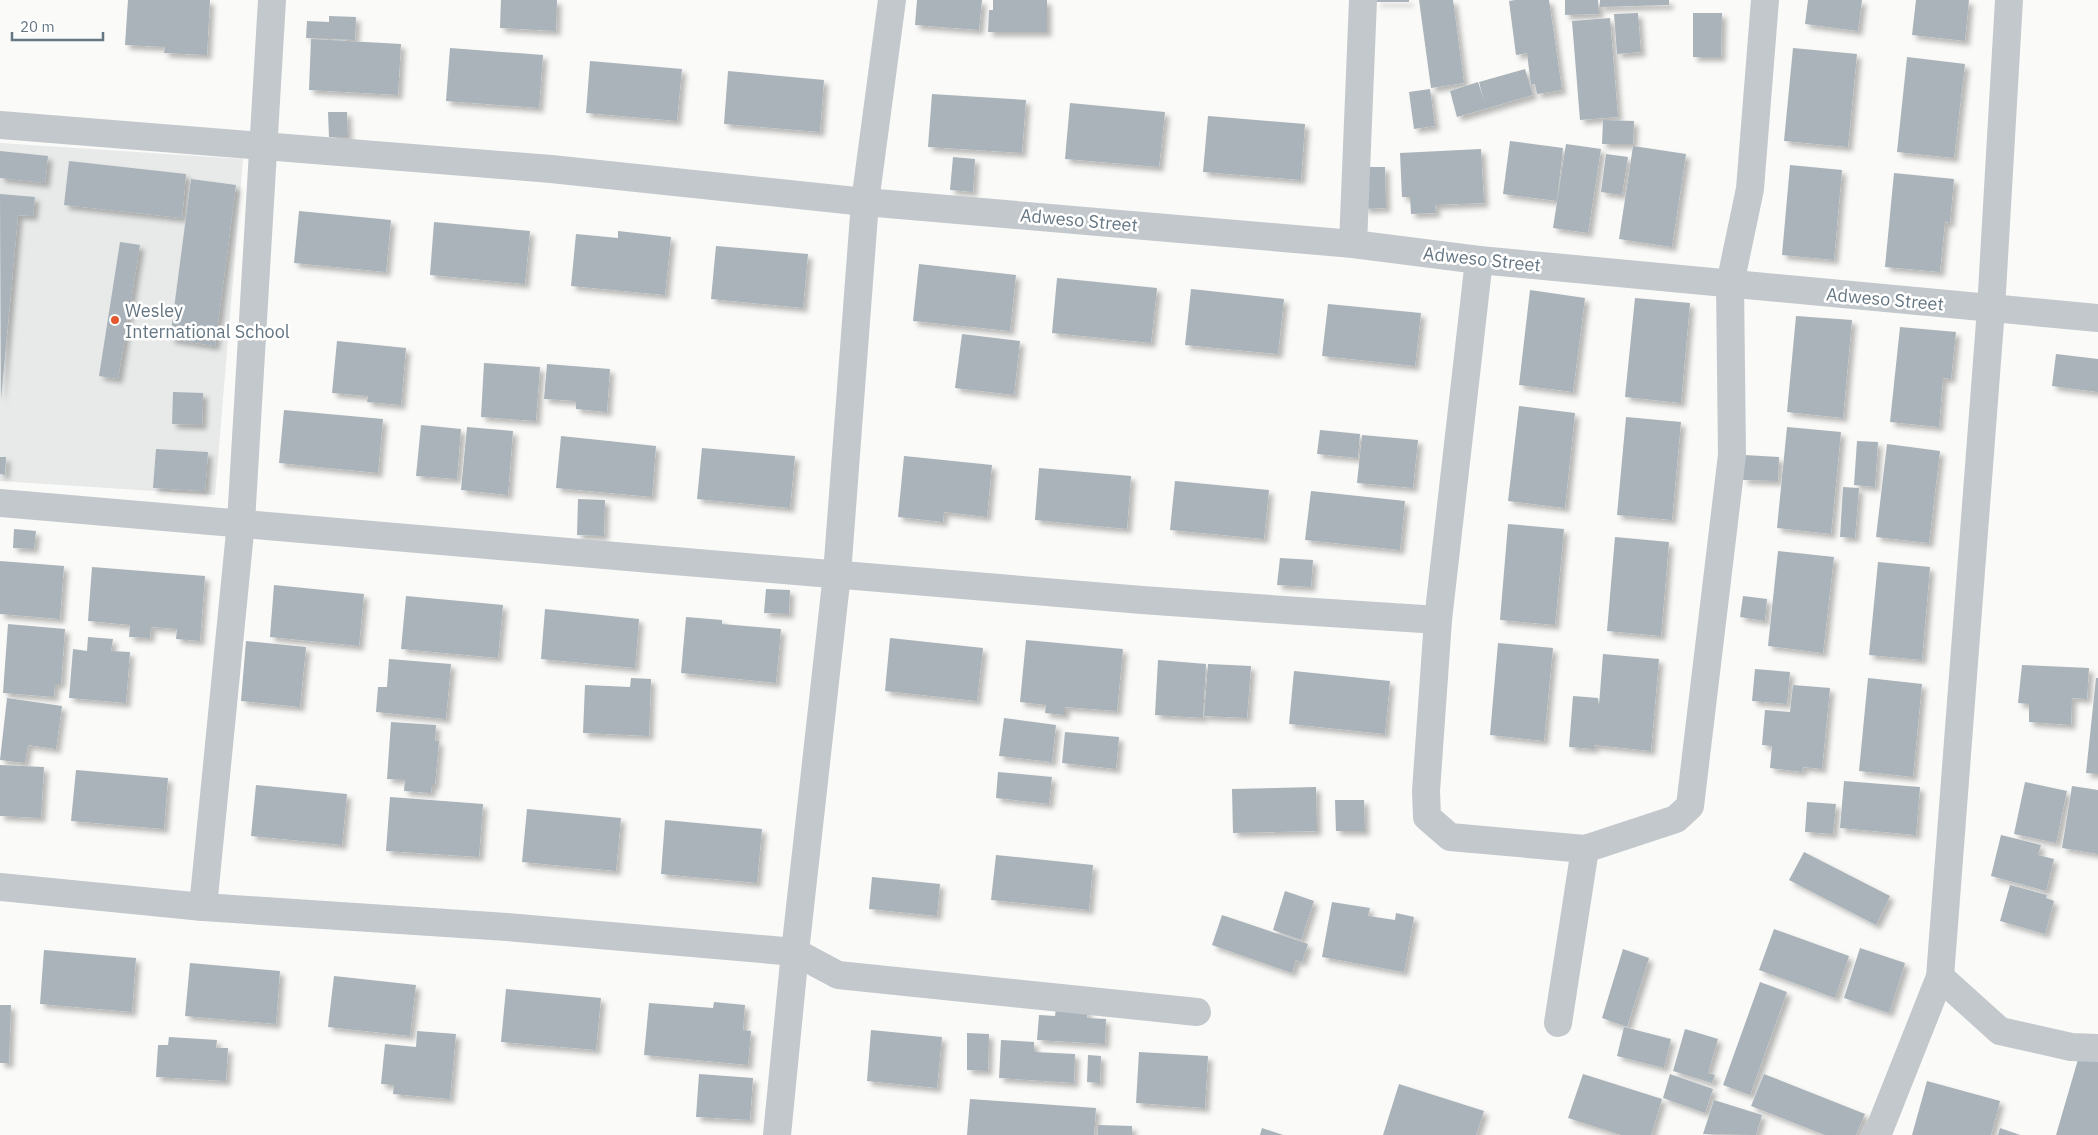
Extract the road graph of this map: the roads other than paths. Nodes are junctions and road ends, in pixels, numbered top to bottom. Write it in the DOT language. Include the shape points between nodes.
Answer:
graph roads {
  1 [pos="272,0"];
  2 [pos="892,0"];
  3 [pos="1363,0"];
  4 [pos="1765,0"];
  5 [pos="2009,0"];
  6 [pos="0,125"];
  7 [pos="263,145"];
  8 [pos="865,202"];
  9 [pos="1353,244"];
  10 [pos="1479,260"];
  11 [pos="1730,284"];
  12 [pos="1991,309"];
  13 [pos="2098,318"];
  14 [pos="0,503"];
  15 [pos="241,522"];
  16 [pos="837,574"];
  17 [pos="1438,620"];
  18 [pos="1584,849"];
  19 [pos="0,887"];
  20 [pos="203,908"];
  21 [pos="795,952"];
  22 [pos="1940,977"];
  23 [pos="1196,1012"];
  24 [pos="1558,1023"];
  25 [pos="2098,1048"];
  26 [pos="777,1135"];
  27 [pos="1874,1135"];
  1 -- 7 [label="street"];
  2 -- 8 [label="street"];
  3 -- 9 [label="street"];
  4 -- 11 [label="street" via="1750,189"];
  5 -- 12 [label="street"];
  6 -- 7 [label="street, Adweso Street"];
  7 -- 8 [label="street, Adweso Street" via="551,169"];
  7 -- 15 [label="street"];
  8 -- 9 [label="street, Adweso Street"];
  8 -- 16 [label="street"];
  9 -- 10 [label="street, Adweso Street"];
  10 -- 11 [label="street, Adweso Street"];
  10 -- 17 [label="street"];
  11 -- 12 [label="street, Adweso Street"];
  11 -- 18 [label="street" via="1732,455 1690,806 1676,819"];
  12 -- 13 [label="street, Adweso Street"];
  12 -- 22 [label="street"];
  14 -- 15 [label="street"];
  15 -- 16 [label="street"];
  15 -- 20 [label="street"];
  16 -- 17 [label="street" via="1140,600"];
  16 -- 21 [label="street"];
  17 -- 18 [label="street" via="1427,817 1450,837"];
  18 -- 24 [label="street"];
  19 -- 20 [label="street"];
  20 -- 21 [label="street" via="507,927"];
  21 -- 23 [label="street" via="838,976"];
  21 -- 26 [label="street"];
  22 -- 25 [label="street" via="2000,1031 2071,1047"];
  22 -- 27 [label="street" via="1880,1128"];
}
